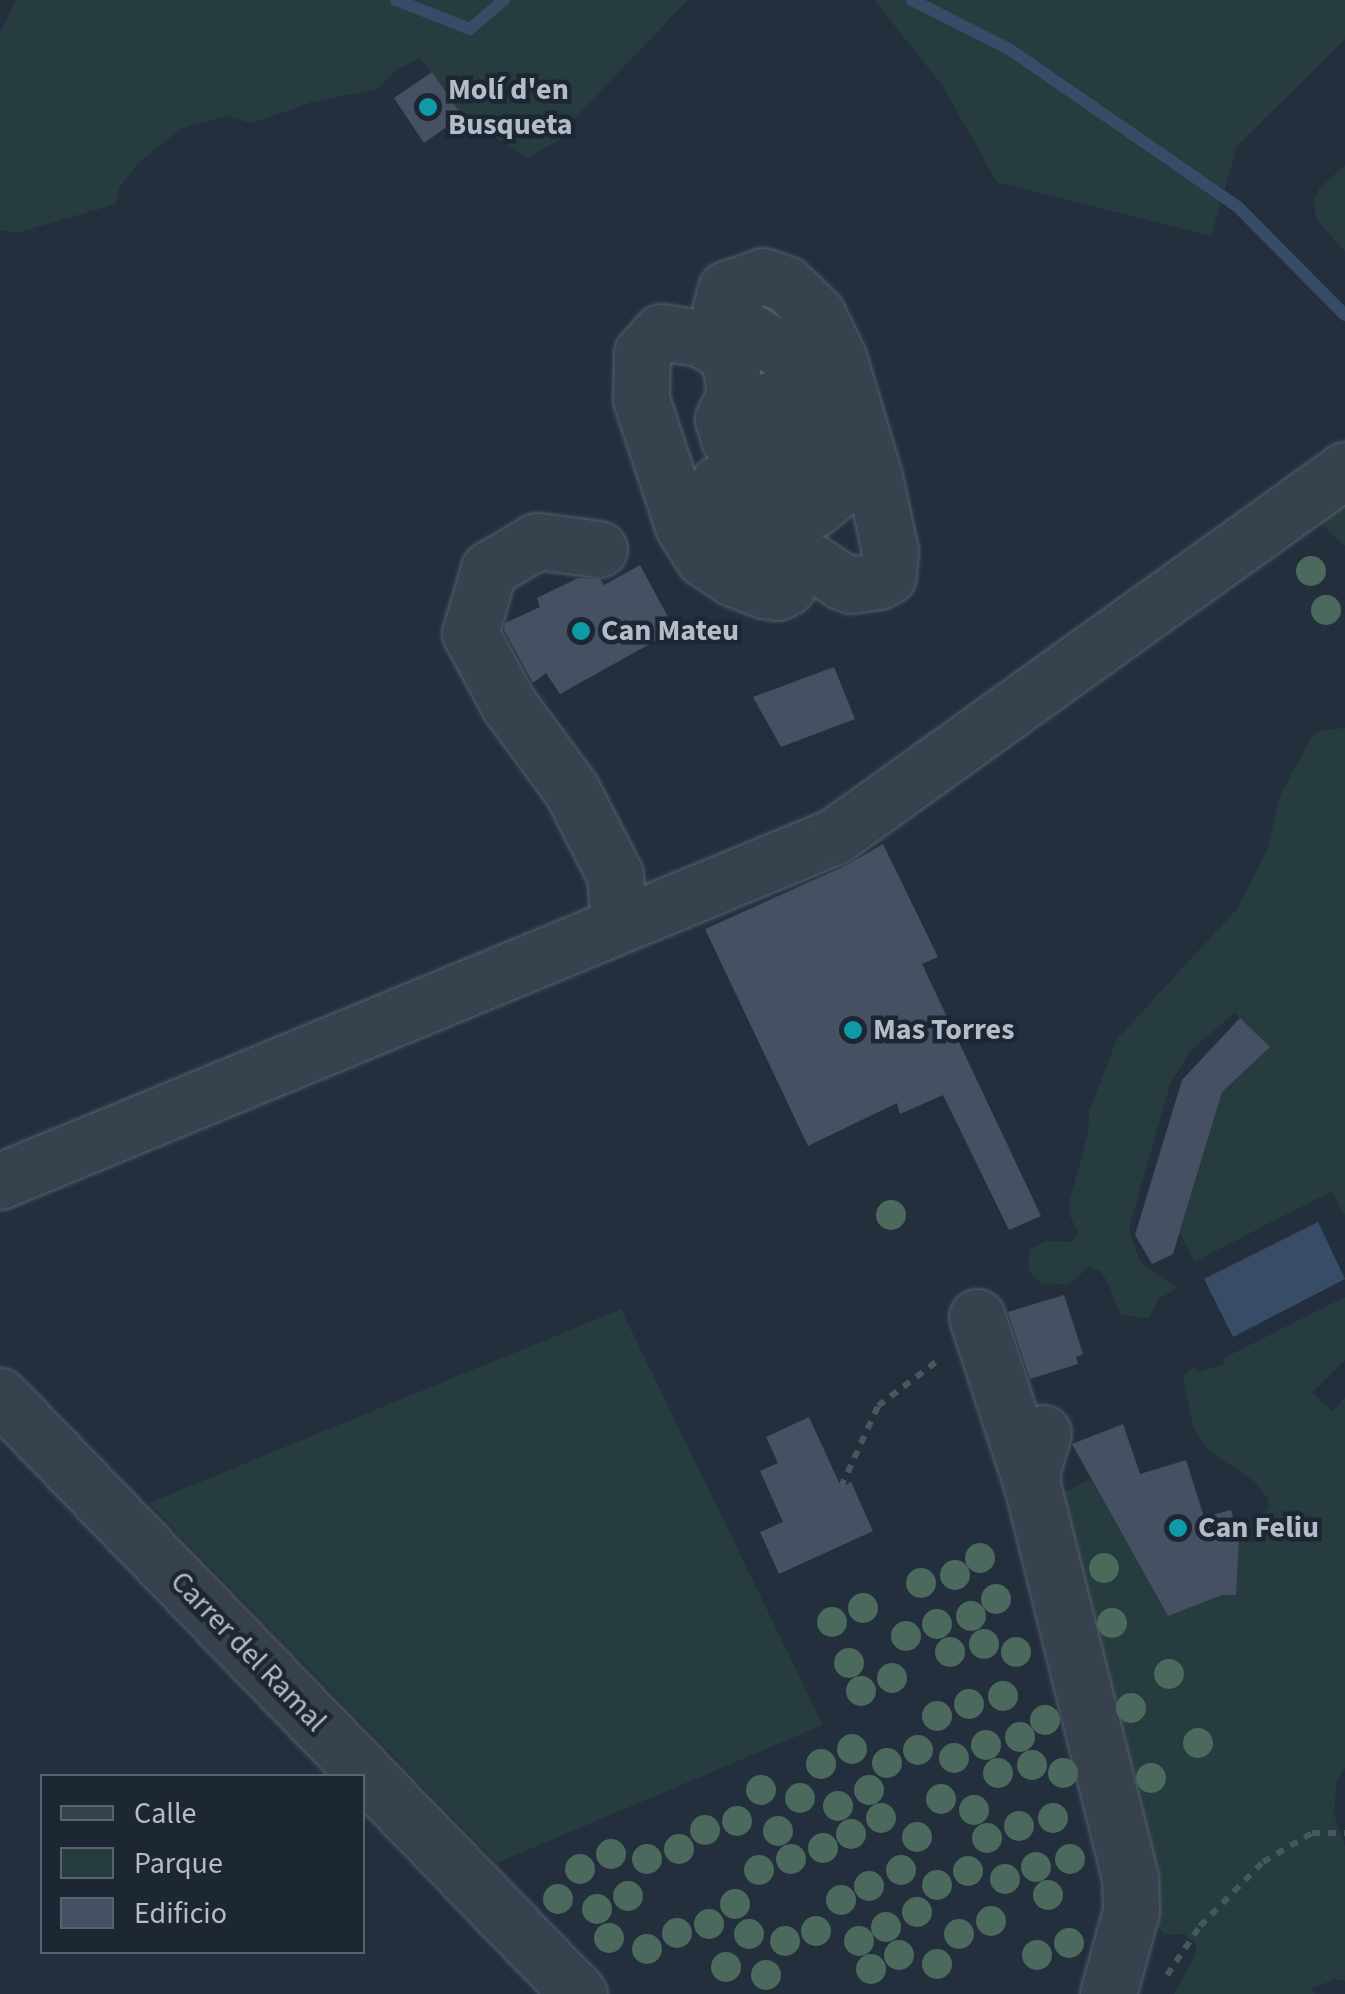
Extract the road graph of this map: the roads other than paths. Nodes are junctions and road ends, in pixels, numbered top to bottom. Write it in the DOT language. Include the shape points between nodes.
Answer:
graph roads {
  1 [pos="1345,470"];
  2 [pos="599,549"];
  3 [pos="733,578"];
  4 [pos="619,925"];
  5 [pos="0,1181"];
  6 [pos="977,1318"];
  7 [pos="0,1396"];
  8 [pos="579,1994"];
  9 [pos="1108,1994"];
  1 -- 4 [label="street" via="835,836"];
  2 -- 4 [label="street" via="537,541 490,569 470,633 509,705 571,788 616,875"];
  3 -- 3 [label="street" via="703,558 683,526 640,399 639,369 642,352 661,332 699,338 721,350 736,379 723,419 729,439 749,437 756,414 770,400 792,407 799,420 791,490 814,509 830,500 835,467 804,364 721,307 726,288 763,276 786,284 827,332 874,477 891,568 878,581 851,585 746,519 741,504 761,483 750,473 719,483 712,494 713,524 778,566 787,586 777,592"];
  4 -- 5 [label="street"];
  6 -- 9 [label="street" via="1037,1459 1130,1878 1131,1911"];
  7 -- 8 [label="street, Carrer del Ramal"];
}
